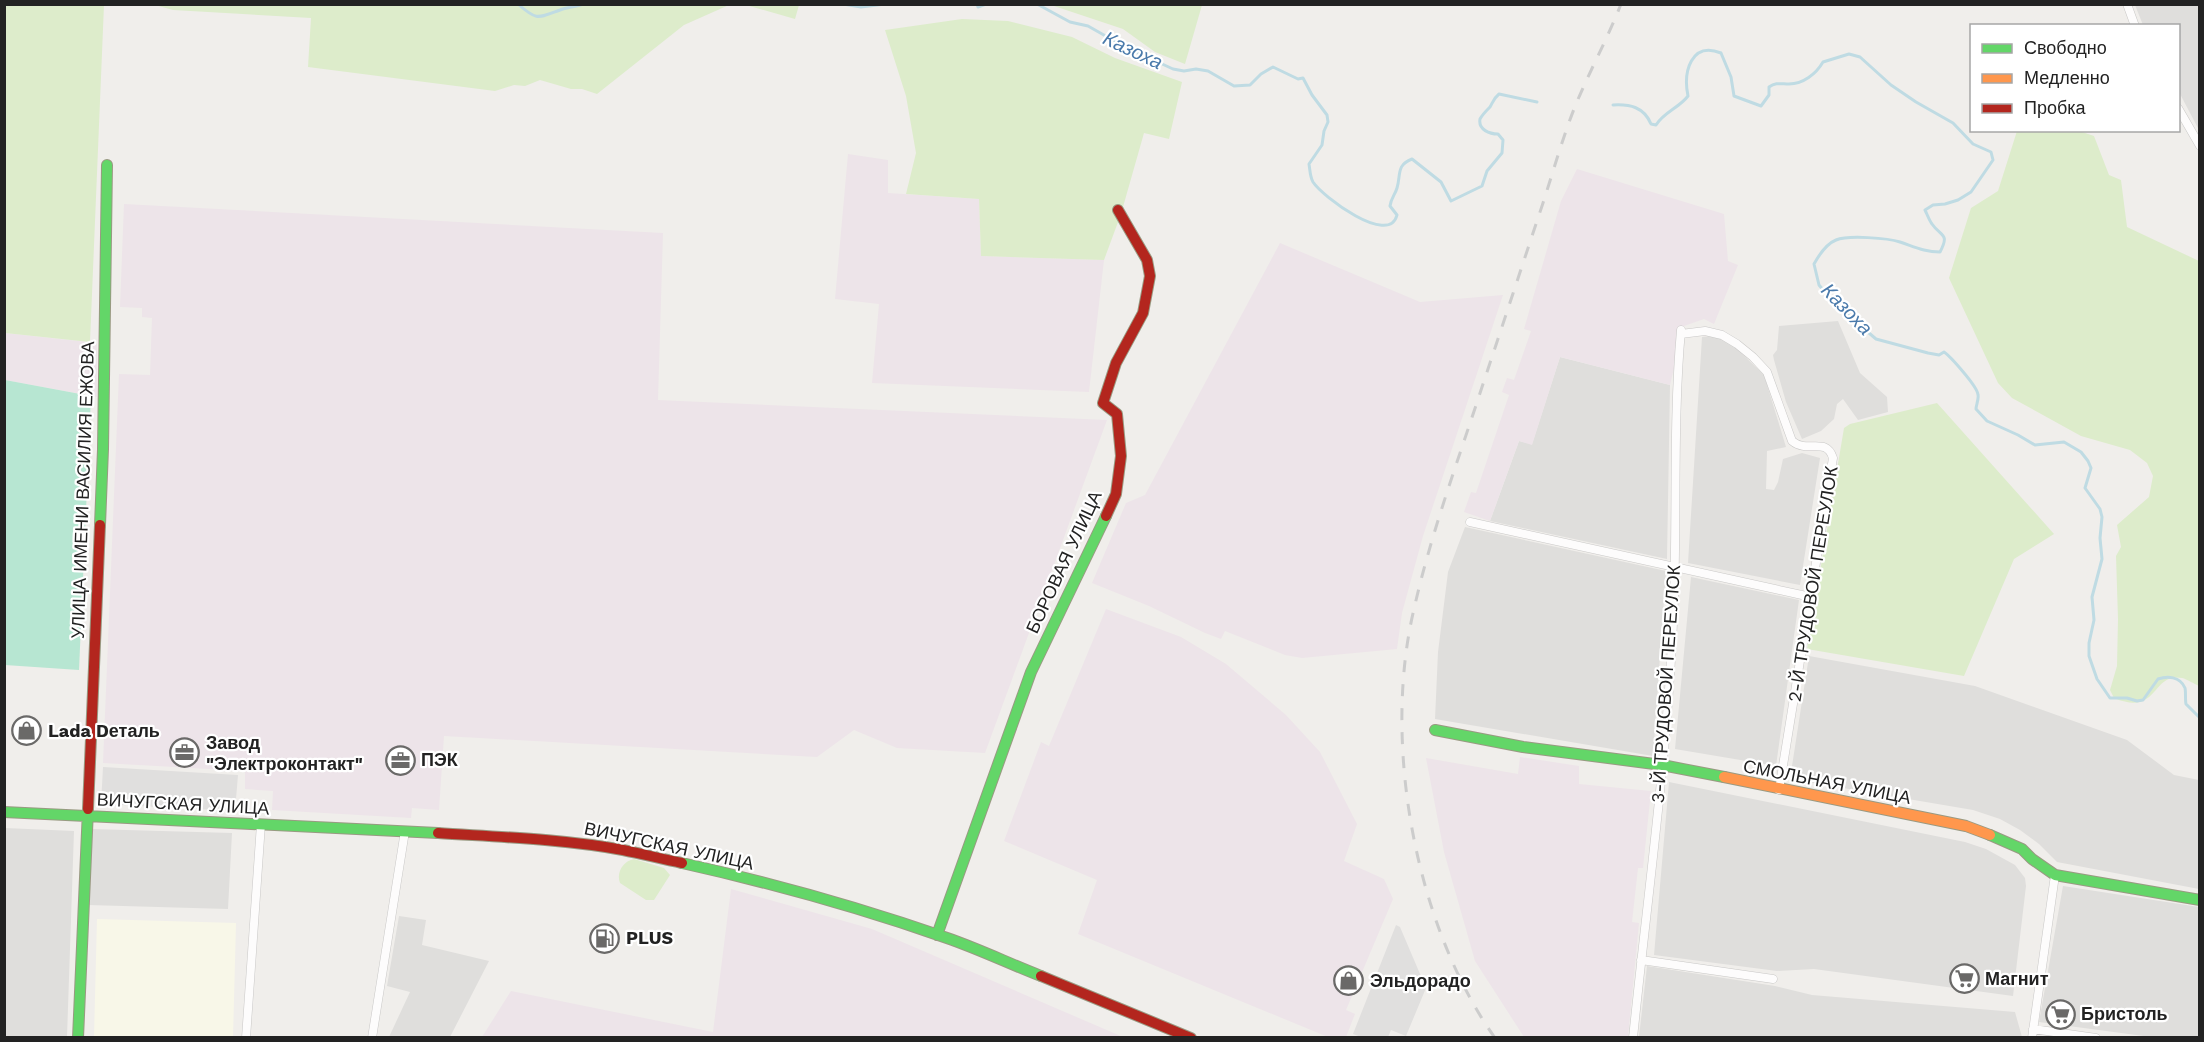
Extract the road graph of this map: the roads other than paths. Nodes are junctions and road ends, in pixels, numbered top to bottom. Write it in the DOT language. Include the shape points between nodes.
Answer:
graph roads {
  1 [pos="2127,4"];
  2 [pos="2134,24"];
  3 [pos="2180,112"];
  4 [pos="2199,146"];
  5 [pos="106,165"];
  6 [pos="1118,210"];
  7 [pos="1681,332"];
  8 [pos="1470,522"];
  9 [pos="1675,567"];
  10 [pos="1811,597"];
  11 [pos="1436,730"];
  12 [pos="1662,765"];
  13 [pos="1779,790"];
  14 [pos="4,812"];
  15 [pos="86,816"];
  16 [pos="261,824"];
  17 [pos="405,831"];
  18 [pos="2055,875"];
  19 [pos="2199,900"];
  20 [pos="937,935"];
  21 [pos="1641,960"];
  22 [pos="1773,979"];
  23 [pos="2032,1033"];
  24 [pos="78,1038"];
  25 [pos="246,1038"];
  26 [pos="372,1038"];
  27 [pos="1191,1038"];
  28 [pos="1632,1038"];
  29 [pos="2096,1038"];
  1 -- 2 [label="street"];
  3 -- 4 [label="street"];
  5 -- 15 [label="street, УЛИЦА ИМЕНИ ВАСИЛИЯ ЕЖОВА" via="103,448"];
  6 -- 20 [label="street, БОРОВАЯ УЛИЦА" via="1147,260 1150,276 1143,314 1116,363 1103,403 1117,414 1121,456 1116,494 1031,672"];
  7 -- 9 [label="street, 3-Й ТРУДОВОЙ ПЕРЕУЛОК"];
  7 -- 10 [label="street, 2-Й ТРУДОВОЙ ПЕРЕУЛОК" via="1705,331 1737,344 1767,372 1792,441 1798,446 1820,446 1831,452"];
  8 -- 9 [label="street"];
  9 -- 10 [label="street"];
  9 -- 12 [label="street, 3-Й ТРУДОВОЙ ПЕРЕУЛОК"];
  10 -- 13 [label="street, 2-Й ТРУДОВОЙ ПЕРЕУЛОК"];
  11 -- 12 [label="street, СМОЛЬНАЯ УЛИЦА" via="1523,747"];
  12 -- 13 [label="street, СМОЛЬНАЯ УЛИЦА"];
  12 -- 21 [label="street, 3-Й ТРУДОВОЙ ПЕРЕУЛОК"];
  13 -- 18 [label="street, СМОЛЬНАЯ УЛИЦА" via="1990,833 2022,849"];
  14 -- 15 [label="street, ВИЧУГСКАЯ УЛИЦА"];
  15 -- 16 [label="street, ВИЧУГСКАЯ УЛИЦА"];
  15 -- 24 [label="street, УЛИЦА ИМЕНИ ВАСИЛИЯ ЕЖОВА"];
  16 -- 17 [label="street, ВИЧУГСКАЯ УЛИЦА"];
  16 -- 25 [label="street"];
  17 -- 20 [label="street, ВИЧУГСКАЯ УЛИЦА" via="522,838 622,850 842,904"];
  17 -- 26 [label="street"];
  18 -- 19 [label="street, СМОЛЬНАЯ УЛИЦА"];
  18 -- 23 [label="street"];
  20 -- 27 [label="street, ВИЧУГСКАЯ УЛИЦА"];
  21 -- 22 [label="street"];
  21 -- 28 [label="street, 3-Й ТРУДОВОЙ ПЕРЕУЛОК"];
  23 -- 29 [label="street"];
}
